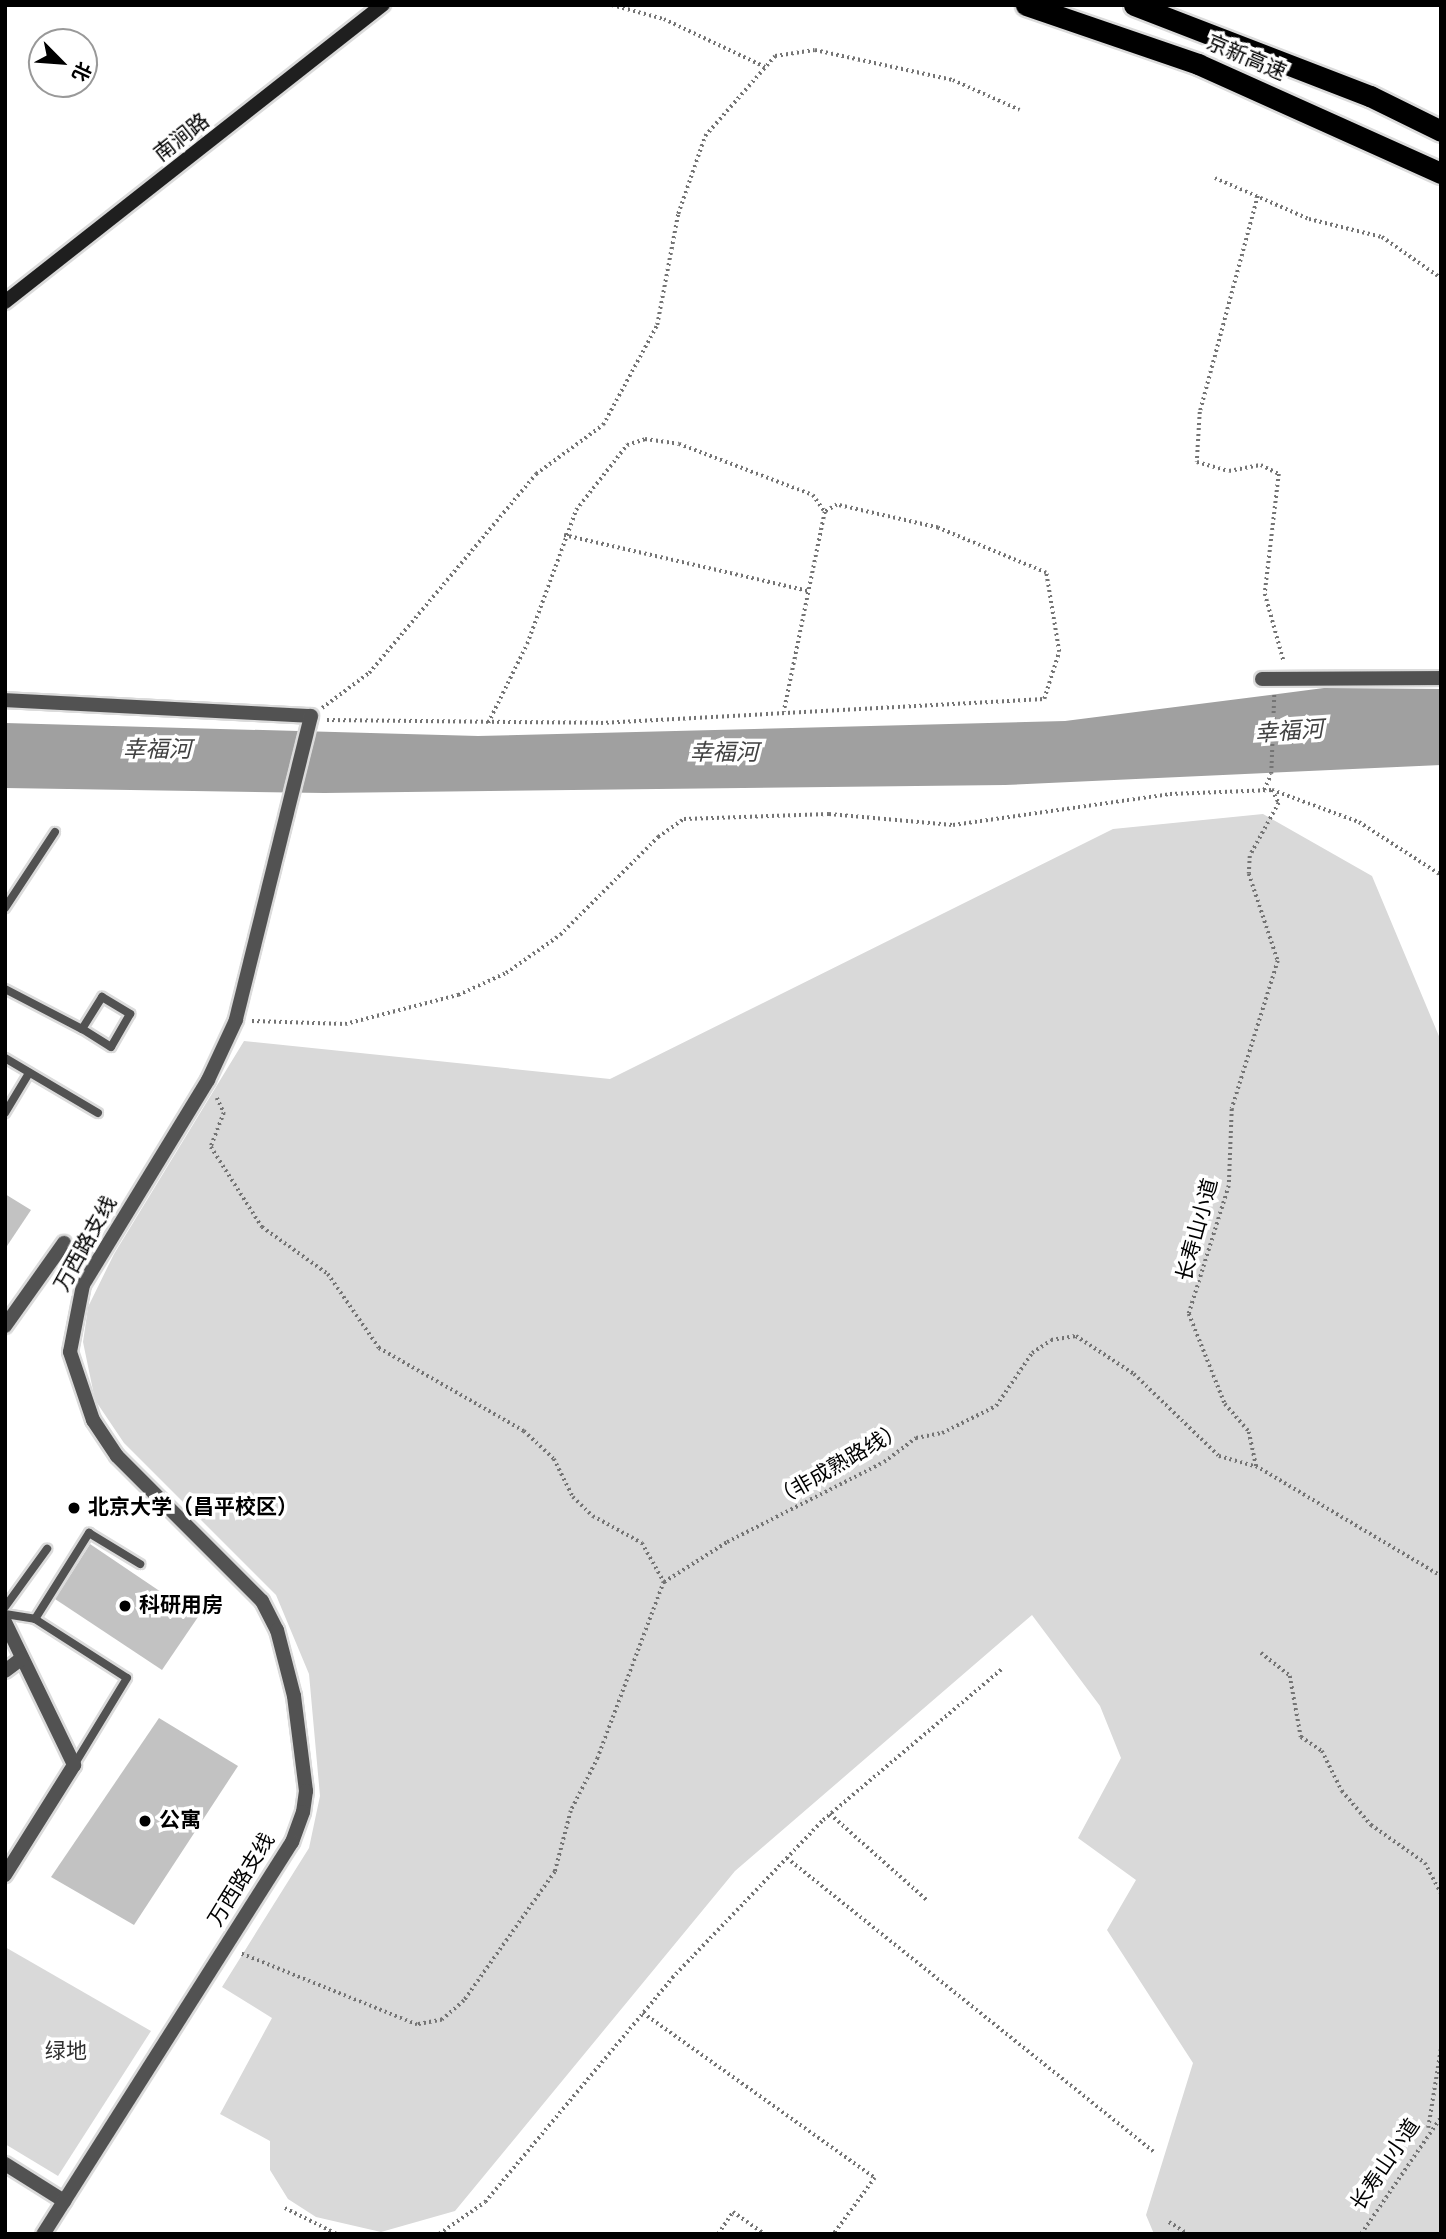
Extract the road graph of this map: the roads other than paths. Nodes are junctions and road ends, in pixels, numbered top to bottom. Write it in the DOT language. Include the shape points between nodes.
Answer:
graph roads {
  1 [pos="383,5"];
  2 [pos="1026,5"];
  3 [pos="1134,5"];
  4 [pos="1441,131"];
  5 [pos="1441,173"];
  6 [pos="5,302"];
  7 [pos="1275,678"];
  8 [pos="1441,678"];
  9 [pos="5,700"];
  10 [pos="55,832"];
  11 [pos="5,908"];
  12 [pos="5,989"];
  13 [pos="82,1029"];
  14 [pos="5,1058"];
  15 [pos="29,1073"];
  16 [pos="5,1113"];
  17 [pos="98,1114"];
  18 [pos="64,1243"];
  19 [pos="5,1326"];
  20 [pos="47,1549"];
  21 [pos="140,1564"];
  22 [pos="5,1607"];
  23 [pos="5,1614"];
  24 [pos="35,1619"];
  25 [pos="5,1622"];
  26 [pos="22,1658"];
  27 [pos="5,1671"];
  28 [pos="74,1765"];
  29 [pos="5,1875"];
  30 [pos="5,2164"];
  31 [pos="64,2201"];
  32 [pos="43,2234"];
  1 -- 6 [label="main road, 南涧路"];
  2 -- 5 [label="highway, 京新高速" via="1198,64"];
  3 -- 4 [label="highway, 京新高速" via="1370,96"];
  7 -- 8 [label="street"];
  9 -- 31 [label="street, 万西路支线" via="311,717 236,1020 208,1080 83,1285 70,1352 93,1420 117,1456 262,1601 277,1630 294,1696 306,1791 292,1842"];
  10 -- 11 [label="lane"];
  12 -- 13 [label="lane"];
  13 -- 13 [label="lane" via="102,997 131,1014 111,1047"];
  14 -- 15 [label="lane"];
  15 -- 16 [label="lane"];
  15 -- 17 [label="lane"];
  18 -- 19 [label="street"];
  20 -- 22 [label="lane"];
  21 -- 24 [label="lane" via="89,1533"];
  23 -- 24 [label="lane"];
  24 -- 28 [label="lane" via="127,1678"];
  25 -- 26 [label="street"];
  26 -- 27 [label="street"];
  26 -- 28 [label="street"];
  28 -- 29 [label="street"];
  30 -- 31 [label="street"];
  31 -- 32 [label="street, 万西路支线"];
}
